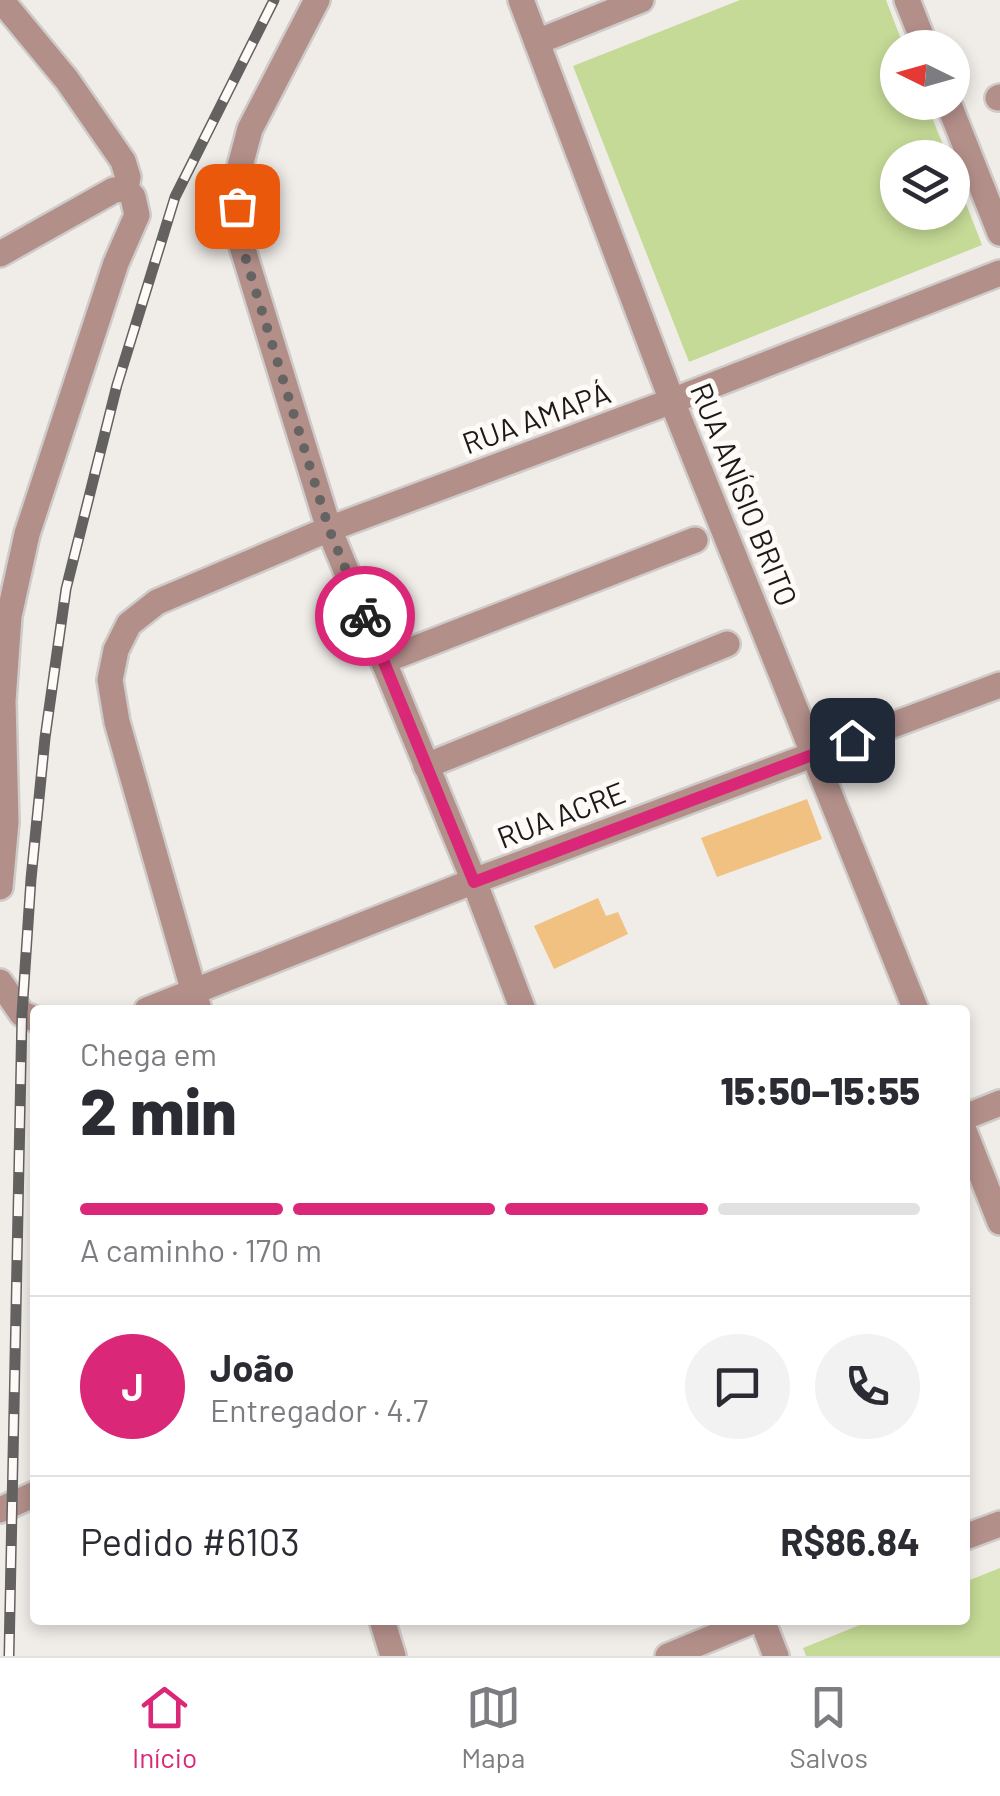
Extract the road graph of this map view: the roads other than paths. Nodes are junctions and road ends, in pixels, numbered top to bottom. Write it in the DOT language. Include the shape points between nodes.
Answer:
graph roads {
  1 [pos="1,0"];
  2 [pos="317,0"];
  3 [pos="520,0"];
  4 [pos="641,0"];
  5 [pos="907,0"];
  6 [pos="919,30"];
  7 [pos="537,42"];
  8 [pos="955,120"];
  9 [pos="126,189"];
  10 [pos="1000,234"];
  11 [pos="0,254"];
  12 [pos="1000,273"];
  13 [pos="672,401"];
  14 [pos="329,529"];
  15 [pos="694,540"];
  16 [pos="727,644"];
  17 [pos="383,661"];
  18 [pos="1000,685"];
  19 [pos="814,754"];
  20 [pos="426,766"];
  21 [pos="474,882"];
  22 [pos="0,887"];
  23 [pos="0,982"];
  24 [pos="196,1001"];
  25 [pos="521,1005"];
  26 [pos="914,1005"];
  27 [pos="28,1016"];
  28 [pos="1000,1103"];
  29 [pos="970,1115"];
  30 [pos="970,1146"];
  31 [pos="1000,1222"];
  32 [pos="30,1496"];
  33 [pos="0,1510"];
  34 [pos="1000,1524"];
  35 [pos="970,1535"];
  36 [pos="384,1625"];
  37 [pos="746,1625"];
  38 [pos="760,1625"];
  39 [pos="393,1656"];
  40 [pos="668,1656"];
  41 [pos="776,1656"];
  1 -- 9 [label="street" via="68,80 123,162"];
  2 -- 14 [label="street" via="250,129 237,206 241,243"];
  3 -- 7 [label="street, RUA ANÍSIO BRITO"];
  4 -- 7 [label="street"];
  5 -- 6 [label="street"];
  7 -- 13 [label="street, RUA ANÍSIO BRITO"];
  8 -- 10 [label="street"];
  9 -- 11 [label="street"];
  9 -- 22 [label="street" via="137,216 27,534 10,616"];
  12 -- 13 [label="street, RUA AMAPÁ"];
  13 -- 14 [label="street, RUA AMAPÁ"];
  13 -- 19 [label="street, RUA ANÍSIO BRITO"];
  14 -- 17 [label="street"];
  14 -- 24 [label="street, RUA AMAPÁ" via="157,602 128,624 116,650 110,680 117,722"];
  15 -- 17 [label="street"];
  16 -- 20 [label="street"];
  17 -- 20 [label="street"];
  18 -- 19 [label="street, RUA ACRE"];
  19 -- 21 [label="street, RUA ACRE"];
  19 -- 26 [label="street, RUA ANÍSIO BRITO"];
  20 -- 21 [label="street"];
  21 -- 24 [label="street, RUA ACRE"];
  21 -- 25 [label="street"];
  23 -- 27 [label="street"];
  28 -- 29 [label="street"];
  30 -- 31 [label="street"];
  32 -- 33 [label="street"];
  34 -- 35 [label="street"];
  36 -- 39 [label="street"];
  37 -- 40 [label="street"];
  38 -- 41 [label="street"];
}
